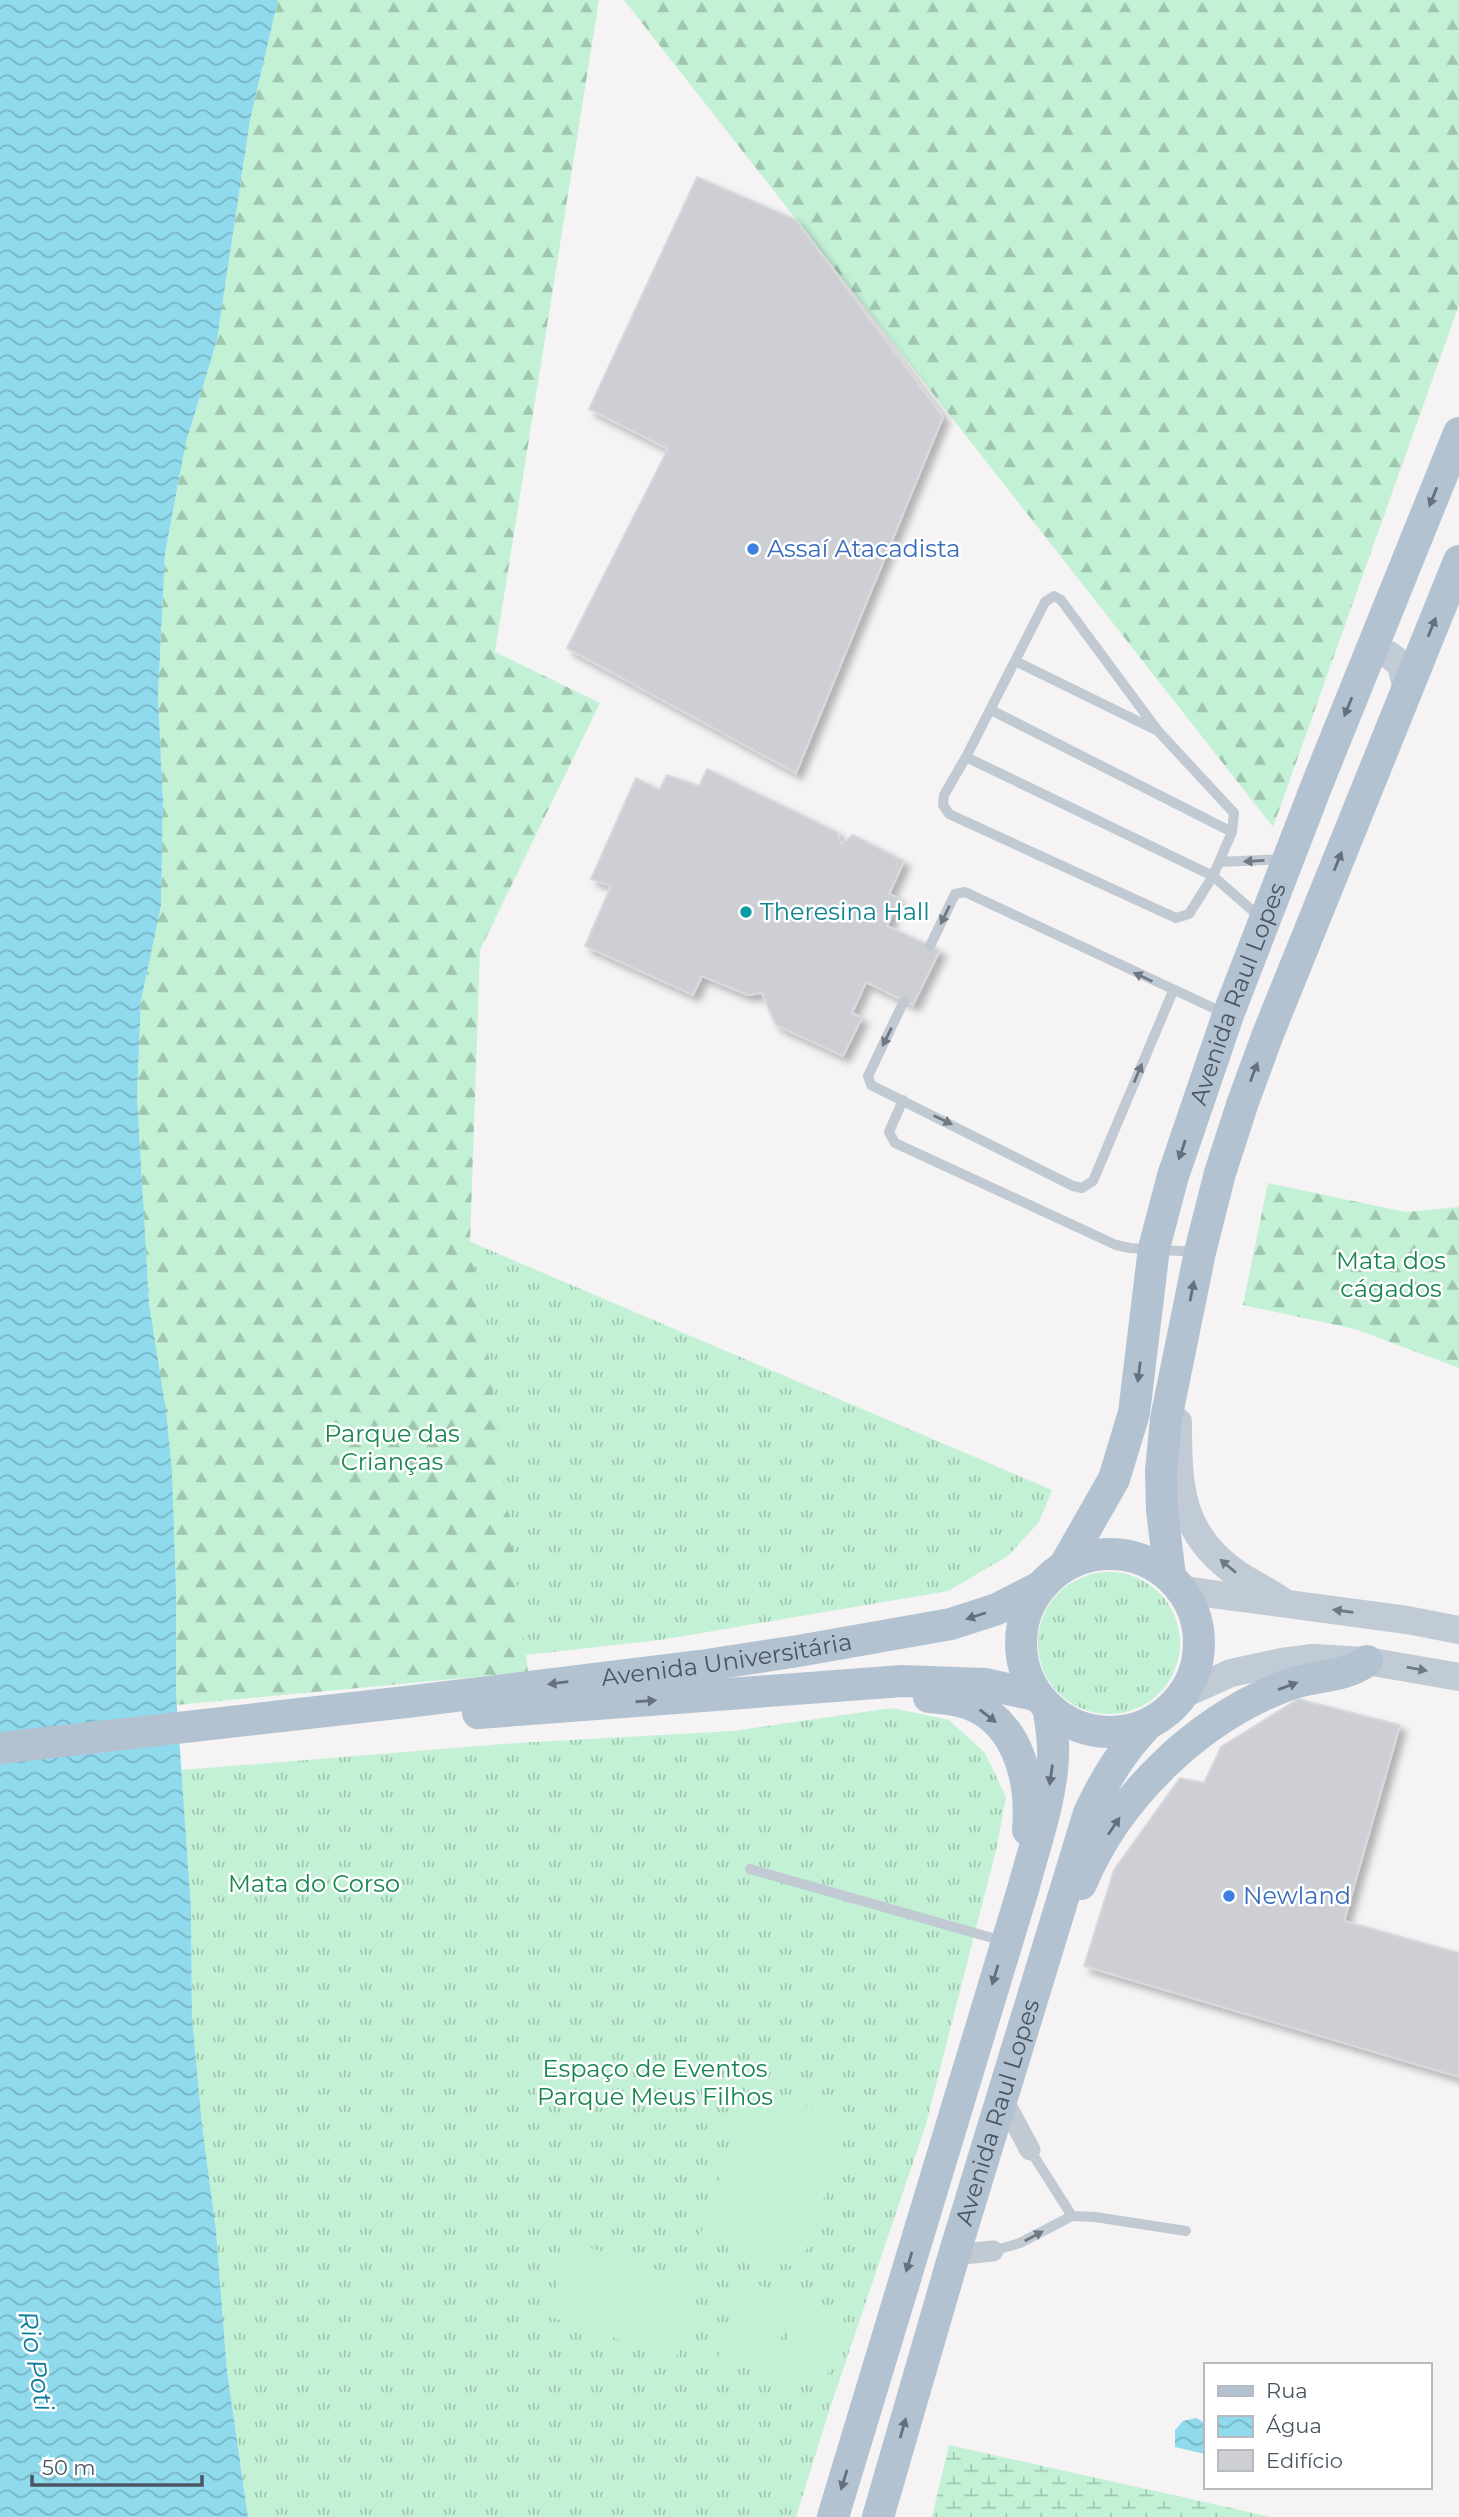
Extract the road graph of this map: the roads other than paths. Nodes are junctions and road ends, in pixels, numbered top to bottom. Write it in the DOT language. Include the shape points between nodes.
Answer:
graph roads {
  1 [pos="1459,433"];
  2 [pos="1459,561"];
  3 [pos="1372,649"];
  4 [pos="1016,662"];
  5 [pos="1406,691"];
  6 [pos="991,710"];
  7 [pos="1158,731"];
  8 [pos="966,757"];
  9 [pos="1232,832"];
  10 [pos="1289,859"];
  11 [pos="1219,862"];
  12 [pos="1213,876"];
  13 [pos="1264,921"];
  14 [pos="930,946"];
  15 [pos="1173,991"];
  16 [pos="904,1001"];
  17 [pos="1228,1015"];
  18 [pos="902,1100"];
  19 [pos="1154,1248"];
  20 [pos="1200,1252"];
  21 [pos="1178,1369"];
  22 [pos="1065,1565"];
  23 [pos="1176,1583"];
  24 [pos="1038,1588"];
  25 [pos="1285,1603"];
  26 [pos="1459,1630"];
  27 [pos="1367,1661"];
  28 [pos="1459,1676"];
  29 [pos="828,1688"];
  30 [pos="1184,1694"];
  31 [pos="1042,1701"];
  32 [pos="406,1710"];
  33 [pos="1148,1724"];
  34 [pos="0,1748"];
  35 [pos="0,1765"];
  36 [pos="750,1869"];
  37 [pos="1024,1886"];
  38 [pos="1005,1941"];
  39 [pos="1039,1974"];
  40 [pos="1002,2098"];
  41 [pos="1030,2150"];
  42 [pos="1072,2216"];
  43 [pos="1186,2231"];
  44 [pos="993,2250"];
  45 [pos="954,2255"];
  46 [pos="880,2359"];
  47 [pos="919,2372"];
  48 [pos="833,2517"];
  49 [pos="878,2517"];
  1 -- 3 [label="main road, Avenida Raul Lopes, one-way"];
  5 -- 2 [label="main road, Avenida Raul Lopes, one-way"];
  3 -- 5 [label="main road" via="1401,664"];
  3 -- 10 [label="main road, Avenida Raul Lopes, one-way"];
  4 -- 6 [label="lane"];
  4 -- 7 [label="lane"];
  4 -- 7 [label="lane" via="1045,602 1054,596"];
  20 -- 5 [label="main road, Avenida Raul Lopes, one-way" via="1243,1102"];
  6 -- 8 [label="lane"];
  6 -- 9 [label="lane"];
  7 -- 9 [label="lane" via="1234,813"];
  8 -- 12 [label="lane"];
  8 -- 12 [label="lane" via="944,795 943,805 950,814 1176,918 1189,914"];
  9 -- 11 [label="lane"];
  10 -- 11 [label="lane, one-way"];
  10 -- 13 [label="main road, Avenida Raul Lopes"];
  11 -- 12 [label="lane"];
  12 -- 13 [label="lane"];
  13 -- 17 [label="main road, Avenida Raul Lopes"];
  15 -- 14 [label="lane, one-way" via="965,892 955,894"];
  15 -- 17 [label="lane"];
  18 -- 15 [label="lane, one-way" via="1073,1186 1089,1186"];
  16 -- 18 [label="lane, one-way" via="868,1076 870,1085"];
  17 -- 19 [label="main road, Avenida Raul Lopes, one-way" via="1173,1176"];
  18 -- 19 [label="lane" via="889,1132 895,1143 1116,1245"];
  19 -- 20 [label="lane"];
  19 -- 22 [label="main road, Avenida Raul Lopes, one-way" via="1134,1413 1114,1479"];
  21 -- 20 [label="main road, Avenida Raul Lopes, one-way"];
  21 -- 23 [label="main road, Avenida Raul Lopes" via="1166,1419 1161,1471 1162,1510"];
  25 -- 21 [label="main road, one-way" via="1217,1556 1187,1514 1178,1469"];
  22 -- 23 [label="main road" via="1113,1553 1143,1560"];
  22 -- 24 [label="main road"];
  23 -- 25 [label="main road"];
  23 -- 30 [label="main road" via="1195,1615 1200,1642 1196,1670"];
  24 -- 31 [label="main road" via="1022,1625 1020,1648 1024,1671"];
  24 -- 32 [label="main road, Avenida Universitária, one-way" via="997,1609 951,1624"];
  26 -- 25 [label="main road, one-way"];
  27 -- 28 [label="main road, one-way"];
  27 -- 30 [label="main road" via="1313,1658 1282,1662 1231,1673"];
  39 -- 27 [label="main road, one-way" via="1085,1874 1115,1824 1156,1772 1195,1739 1250,1703 1285,1686 1347,1672"];
  29 -- 31 [label="main road, Avenida Universitária" via="953,1682 985,1684"];
  32 -- 29 [label="main road, Avenida Universitária, one-way"];
  29 -- 37 [label="main road, one-way" via="845,1694 952,1699 974,1705 996,1722 1022,1762 1028,1789"];
  30 -- 33 [label="main road" via="1168,1712"];
  31 -- 33 [label="main road" via="1060,1717 1103,1732"];
  31 -- 37 [label="main road, Avenida Raul Lopes, one-way" via="1054,1756"];
  32 -- 34 [label="main road"];
  32 -- 35 [label="main road"];
  33 -- 39 [label="main road, Avenida Raul Lopes" via="1107,1775 1089,1813"];
  36 -- 38 [label="lane"];
  37 -- 38 [label="main road, Avenida Raul Lopes"];
  38 -- 46 [label="main road, Avenida Raul Lopes, one-way"];
  39 -- 40 [label="main road, Avenida Raul Lopes"];
  40 -- 41 [label="street"];
  40 -- 45 [label="main road, Avenida Raul Lopes"];
  41 -- 42 [label="lane"];
  42 -- 43 [label="lane"];
  44 -- 42 [label="lane, one-way" via="1020,2243"];
  44 -- 45 [label="street"];
  45 -- 47 [label="main road, Avenida Raul Lopes"];
  46 -- 47 [label="main road"];
  46 -- 48 [label="main road, Avenida Raul Lopes, one-way"];
  49 -- 47 [label="main road, Avenida Raul Lopes, one-way"];
}
